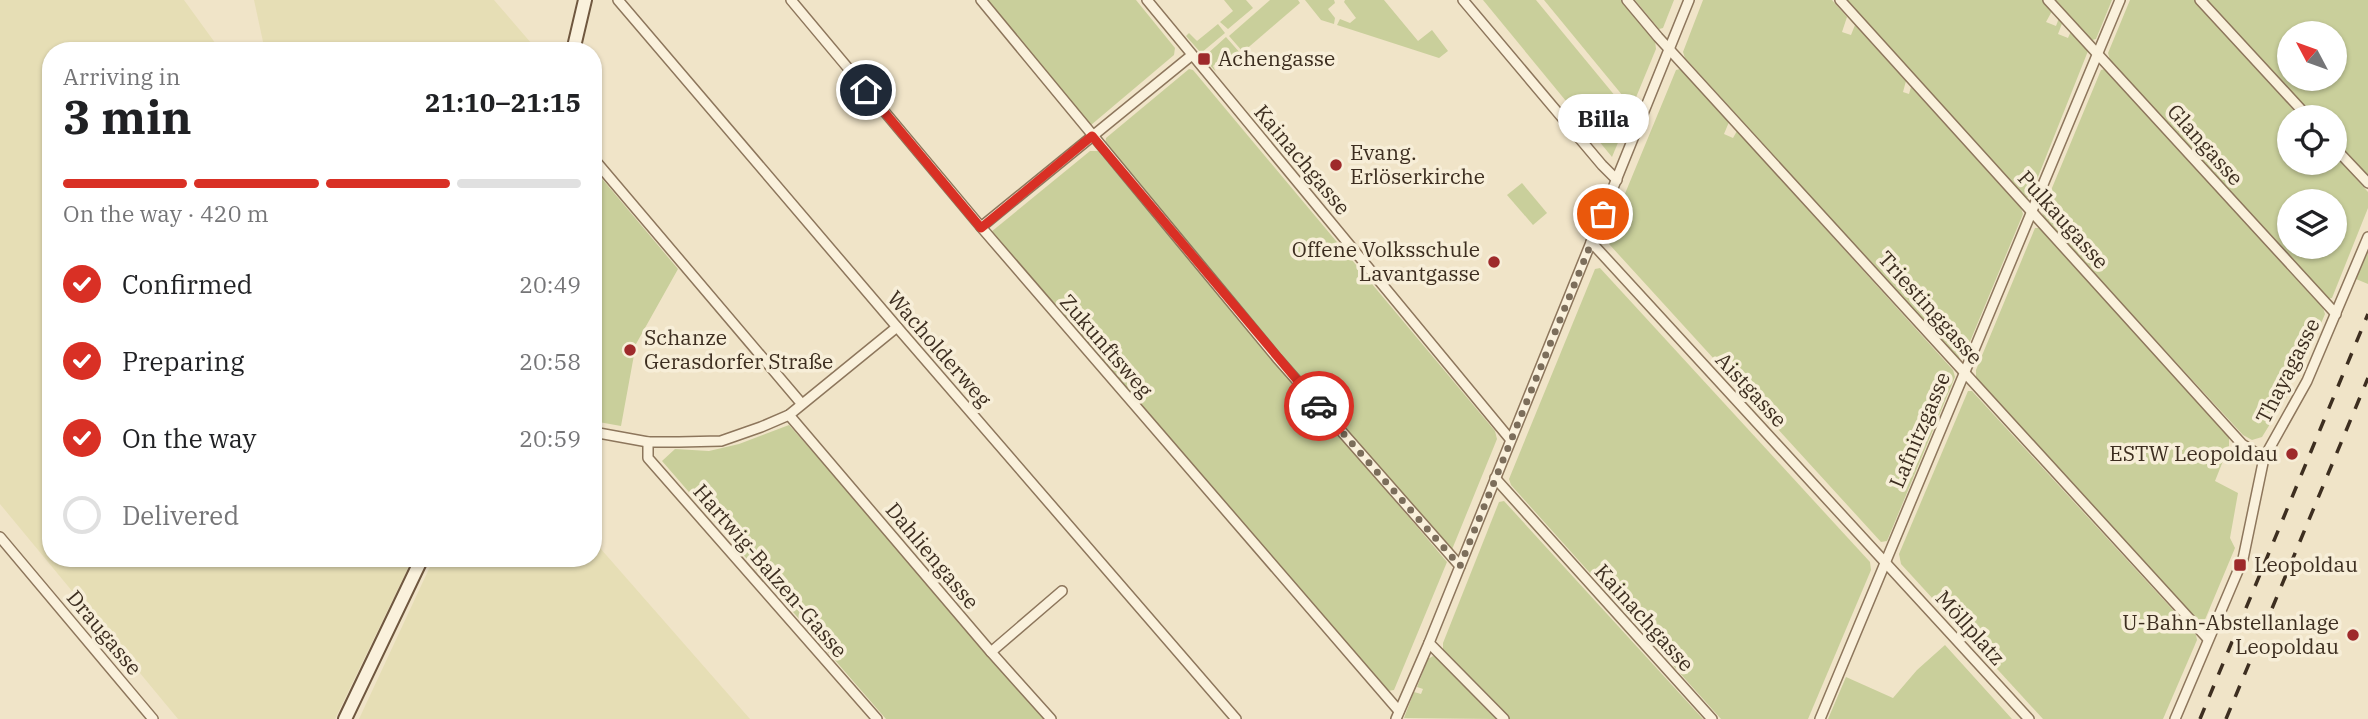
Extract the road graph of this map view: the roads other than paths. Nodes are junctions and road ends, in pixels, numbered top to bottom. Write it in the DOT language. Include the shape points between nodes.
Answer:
graph roads {
  1 [pos="585,0"];
  2 [pos="618,0"];
  3 [pos="791,0"];
  4 [pos="981,0"];
  5 [pos="1147,0"];
  6 [pos="1463,0"];
  7 [pos="1627,0"];
  8 [pos="1689,0"];
  9 [pos="1840,0"];
  10 [pos="2048,0"];
  11 [pos="2120,0"];
  12 [pos="2200,0"];
  13 [pos="575,42"];
  14 [pos="1669,50"];
  15 [pos="2097,53"];
  16 [pos="1192,55"];
  17 [pos="2297,105"];
  18 [pos="1092,136"];
  19 [pos="2347,161"];
  20 [pos="602,169"];
  21 [pos="1617,180"];
  22 [pos="2368,183"];
  23 [pos="2032,212"];
  24 [pos="981,228"];
  25 [pos="2368,237"];
  26 [pos="1591,243"];
  27 [pos="2336,314"];
  28 [pos="897,327"];
  29 [pos="1964,371"];
  30 [pos="802,403"];
  31 [pos="789,415"];
  32 [pos="602,434"];
  33 [pos="1510,439"];
  34 [pos="648,442"];
  35 [pos="2264,458"];
  36 [pos="1495,478"];
  37 [pos="0,537"];
  38 [pos="1885,561"];
  39 [pos="1460,566"];
  40 [pos="418,567"];
  41 [pos="1062,591"];
  42 [pos="2208,639"];
  43 [pos="1429,643"];
  44 [pos="991,652"];
  45 [pos="1397,715"];
  46 [pos="153,719"];
  47 [pos="345,719"];
  48 [pos="877,719"];
  49 [pos="1051,719"];
  50 [pos="1236,719"];
  51 [pos="1504,719"];
  52 [pos="1712,719"];
  53 [pos="1819,719"];
  54 [pos="2029,719"];
  55 [pos="2175,719"];
  1 -- 13 [label="main road"];
  2 -- 28 [label="street, Wacholderweg"];
  3 -- 24 [label="street, Zukunftsweg"];
  4 -- 18 [label="street"];
  5 -- 16 [label="street, Kainachgasse"];
  6 -- 21 [label="street"];
  7 -- 14 [label="street, Triestinggasse"];
  8 -- 14 [label="street"];
  9 -- 23 [label="street, Pulkaugasse"];
  10 -- 15 [label="street, Glangasse"];
  11 -- 15 [label="street, Lafnitzgasse"];
  12 -- 17 [label="street"];
  14 -- 21 [label="street"];
  14 -- 29 [label="street, Triestinggasse"];
  15 -- 23 [label="street, Lafnitzgasse"];
  15 -- 27 [label="street, Glangasse"];
  16 -- 18 [label="street"];
  16 -- 33 [label="street, Kainachgasse"];
  18 -- 24 [label="street"];
  18 -- 39 [label="street"];
  19 -- 22 [label="street"];
  20 -- 30 [label="street"];
  21 -- 26 [label="street"];
  23 -- 29 [label="street, Lafnitzgasse"];
  23 -- 35 [label="street, Pulkaugasse" via="2242,444"];
  24 -- 45 [label="street, Zukunftsweg"];
  25 -- 27 [label="street, Thayagasse"];
  26 -- 33 [label="street"];
  26 -- 38 [label="street, Aistgasse"];
  27 -- 35 [label="street, Thayagasse" via="2307,381"];
  28 -- 30 [label="street"];
  28 -- 50 [label="street, Wacholderweg"];
  29 -- 38 [label="street, Lafnitzgasse"];
  29 -- 42 [label="street, Triestinggasse"];
  30 -- 31 [label="street"];
  31 -- 34 [label="street" via="721,441"];
  31 -- 44 [label="street, Dahliengasse"];
  32 -- 34 [label="street"];
  33 -- 36 [label="street"];
  34 -- 48 [label="street, Hartwig-Balzen-Gasse" via="648,458"];
  35 -- 42 [label="street, Thayagasse" via="2243,559"];
  36 -- 39 [label="street"];
  36 -- 52 [label="street, Kainachgasse"];
  37 -- 46 [label="street, Draugasse"];
  38 -- 53 [label="street, Lafnitzgasse"];
  38 -- 54 [label="street, Möllplatz"];
  39 -- 43 [label="street"];
  40 -- 47 [label="main road"];
  41 -- 44 [label="street"];
  42 -- 55 [label="street, Thayagasse"];
  43 -- 45 [label="street"];
  43 -- 51 [label="street"];
  44 -- 49 [label="street, Dahliengasse"];
}
